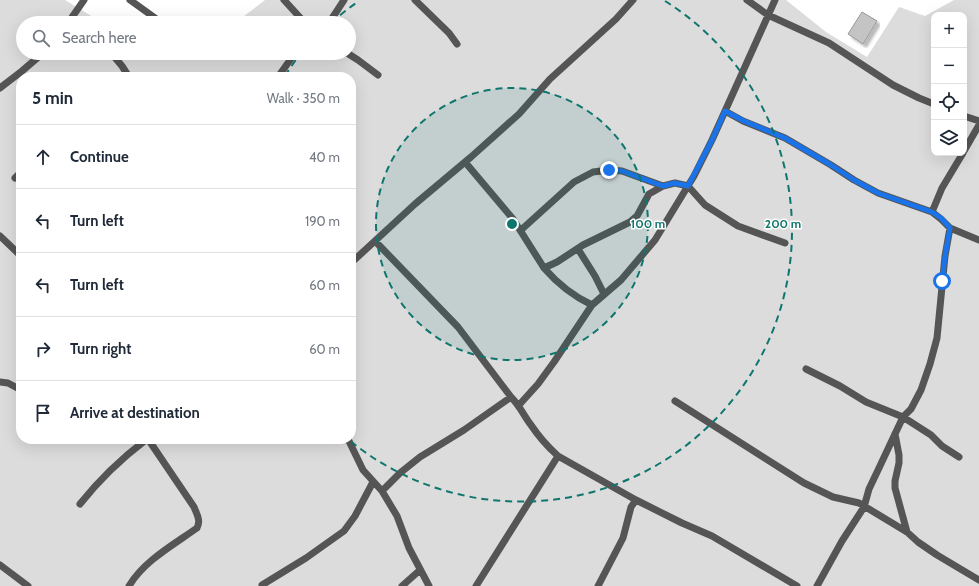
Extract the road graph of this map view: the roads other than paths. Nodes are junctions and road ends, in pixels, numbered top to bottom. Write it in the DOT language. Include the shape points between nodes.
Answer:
graph roads {
  1 [pos="84,0"];
  2 [pos="130,0"];
  3 [pos="284,0"];
  4 [pos="344,0"];
  5 [pos="415,0"];
  6 [pos="633,0"];
  7 [pos="747,0"];
  8 [pos="775,0"];
  9 [pos="768,15"];
  10 [pos="73,16"];
  11 [pos="152,16"];
  12 [pos="299,16"];
  13 [pos="334,16"];
  14 [pos="457,44"];
  15 [pos="356,59"];
  16 [pos="35,60"];
  17 [pos="116,60"];
  18 [pos="290,60"];
  19 [pos="21,72"];
  20 [pos="124,72"];
  21 [pos="282,72"];
  22 [pos="378,75"];
  23 [pos="16,76"];
  24 [pos="0,88"];
  25 [pos="931,103"];
  26 [pos="725,111"];
  27 [pos="967,117"];
  28 [pos="979,121"];
  29 [pos="979,125"];
  30 [pos="967,145"];
  31 [pos="961,156"];
  32 [pos="464,162"];
  33 [pos="663,186"];
  34 [pos="688,186"];
  35 [pos="932,212"];
  36 [pos="950,228"];
  37 [pos="521,230"];
  38 [pos="0,236"];
  39 [pos="375,240"];
  40 [pos="979,240"];
  41 [pos="785,243"];
  42 [pos="16,249"];
  43 [pos="578,249"];
  44 [pos="356,258"];
  45 [pos="544,268"];
  46 [pos="604,294"];
  47 [pos="592,305"];
  48 [pos="806,369"];
  49 [pos="0,382"];
  50 [pos="16,387"];
  51 [pos="511,397"];
  52 [pos="674,401"];
  53 [pos="519,405"];
  54 [pos="903,417"];
  55 [pos="895,434"];
  56 [pos="140,444"];
  57 [pos="150,444"];
  58 [pos="350,444"];
  59 [pos="558,456"];
  60 [pos="959,458"];
  61 [pos="373,482"];
  62 [pos="382,491"];
  63 [pos="636,500"];
  64 [pos="80,504"];
  65 [pos="864,507"];
  66 [pos="907,532"];
  67 [pos="0,565"];
  68 [pos="420,570"];
  69 [pos="979,580"];
  70 [pos="262,585"];
  71 [pos="28,586"];
  72 [pos="128,586"];
  73 [pos="402,586"];
  74 [pos="429,586"];
  75 [pos="476,586"];
  76 [pos="598,586"];
  77 [pos="797,586"];
  78 [pos="817,586"];
  1 -- 10 [label="street"];
  2 -- 11 [label="street"];
  3 -- 12 [label="street"];
  4 -- 13 [label="street"];
  5 -- 14 [label="street"];
  6 -- 32 [label="street" via="616,19 550,79 519,114"];
  7 -- 9 [label="street"];
  8 -- 9 [label="street"];
  9 -- 25 [label="street" via="829,43 893,85"];
  9 -- 26 [label="street"];
  15 -- 22 [label="street"];
  16 -- 19 [label="street"];
  17 -- 20 [label="street"];
  18 -- 21 [label="street"];
  23 -- 24 [label="street"];
  26 -- 34 [label="street"];
  26 -- 35 [label="street" via="785,138 878,193"];
  27 -- 28 [label="street"];
  29 -- 30 [label="street"];
  31 -- 35 [label="street" via="942,188"];
  32 -- 37 [label="street"];
  32 -- 39 [label="street"];
  33 -- 34 [label="street" via="675,183"];
  33 -- 37 [label="street" via="622,171 593,172 574,182"];
  33 -- 43 [label="street" via="649,194 634,220"];
  34 -- 41 [label="street" via="705,205 738,226"];
  34 -- 46 [label="street" via="655,240 621,280"];
  35 -- 36 [label="street"];
  36 -- 40 [label="street"];
  36 -- 54 [label="street" via="937,338 921,390"];
  37 -- 45 [label="street"];
  38 -- 42 [label="street"];
  39 -- 44 [label="street"];
  39 -- 51 [label="street" via="458,327"];
  43 -- 45 [label="street"];
  43 -- 46 [label="street"];
  45 -- 47 [label="street" via="566,289"];
  46 -- 47 [label="street"];
  47 -- 53 [label="street" via="538,384"];
  48 -- 54 [label="street" via="866,402"];
  49 -- 50 [label="street" via="8,382"];
  51 -- 53 [label="street"];
  51 -- 62 [label="street" via="464,430 420,456"];
  52 -- 65 [label="street" via="804,483 833,497 852,501"];
  53 -- 59 [label="street" via="530,425"];
  54 -- 55 [label="street"];
  54 -- 60 [label="street" via="931,435"];
  55 -- 65 [label="street" via="869,489"];
  55 -- 66 [label="street" via="900,456 895,488"];
  56 -- 64 [label="street" via="95,485"];
  57 -- 72 [label="street" via="194,507 199,524 146,564"];
  58 -- 61 [label="street" via="363,470"];
  59 -- 63 [label="street"];
  59 -- 75 [label="street"];
  61 -- 62 [label="street"];
  61 -- 70 [label="street" via="344,531"];
  62 -- 68 [label="street" via="397,516"];
  63 -- 76 [label="street" via="622,538"];
  63 -- 77 [label="street" via="712,536"];
  65 -- 66 [label="street"];
  65 -- 78 [label="street"];
  66 -- 69 [label="street" via="918,542"];
  67 -- 71 [label="street"];
  68 -- 73 [label="street"];
  68 -- 74 [label="street"];
}
